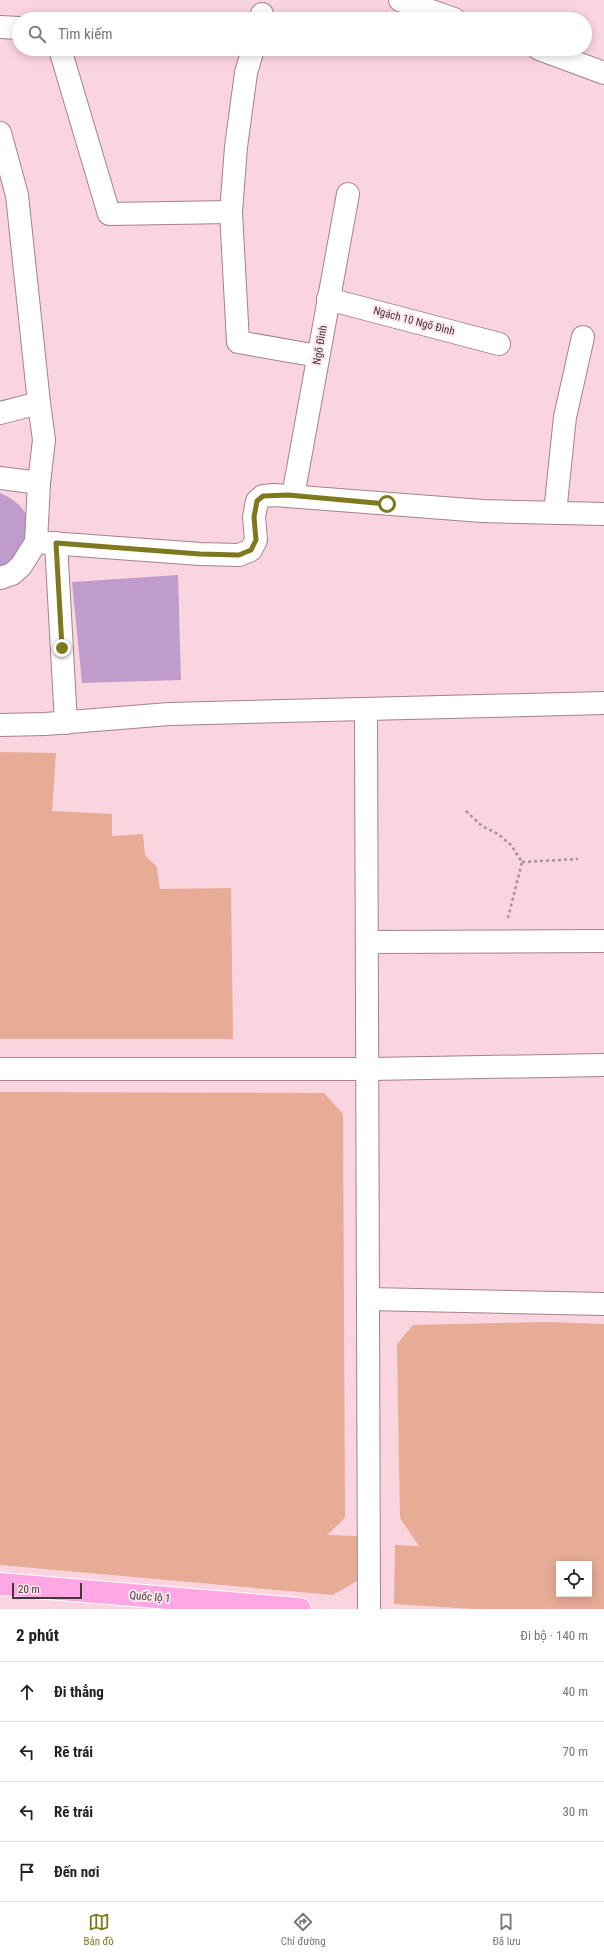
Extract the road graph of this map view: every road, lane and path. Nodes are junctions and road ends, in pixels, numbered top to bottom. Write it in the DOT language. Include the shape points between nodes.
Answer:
graph roads {
  1 [pos="400,0"];
  2 [pos="434,12"];
  3 [pos="0,27"];
  4 [pos="12,28"];
  5 [pos="62,56"];
  6 [pos="251,56"];
  7 [pos="558,56"];
  8 [pos="604,73"];
  9 [pos="0,133"];
  10 [pos="348,194"];
  11 [pos="8,196"];
  12 [pos="231,212"];
  13 [pos="328,299"];
  14 [pos="583,337"];
  15 [pos="499,344"];
  16 [pos="318,356"];
  17 [pos="39,402"];
  18 [pos="0,413"];
  19 [pos="0,478"];
  20 [pos="39,483"];
  21 [pos="293,496"];
  22 [pos="555,513"];
  23 [pos="604,514"];
  24 [pos="46,543"];
  25 [pos="0,578"];
  26 [pos="604,703"];
  27 [pos="366,709"];
  28 [pos="66,722"];
  29 [pos="0,725"];
  30 [pos="466,811"];
  31 [pos="578,859"];
  32 [pos="522,862"];
  33 [pos="507,922"];
  34 [pos="604,941"];
  35 [pos="367,942"];
  36 [pos="604,1065"];
  37 [pos="0,1069"];
  38 [pos="367,1069"];
  39 [pos="368,1299"];
  40 [pos="604,1304"];
  41 [pos="0,1584"];
  42 [pos="300,1609"];
  43 [pos="370,1609"];
  1 -- 2 [label="street"];
  3 -- 4 [label="street"];
  5 -- 12 [label="street" via="109,214"];
  6 -- 12 [label="street" via="246,73 236,147"];
  7 -- 8 [label="street"];
  9 -- 11 [label="street"];
  10 -- 13 [label="street, Ngõ Đình"];
  11 -- 17 [label="street"];
  12 -- 16 [label="street" via="238,342"];
  13 -- 15 [label="street, Ngách 10 Ngõ Đình"];
  13 -- 16 [label="street, Ngõ Đình"];
  14 -- 22 [label="street" via="565,417"];
  16 -- 21 [label="street, Ngõ Đình"];
  17 -- 18 [label="street"];
  17 -- 20 [label="street" via="44,440"];
  19 -- 20 [label="street"];
  20 -- 24 [label="street"];
  21 -- 22 [label="street" via="474,510"];
  21 -- 24 [label="street" via="263,496 257,501 254,517 256,540 251,550 239,555"];
  22 -- 23 [label="street"];
  24 -- 25 [label="street" via="12,574"];
  24 -- 28 [label="street"];
  26 -- 27 [label="street"];
  27 -- 28 [label="street" via="169,714"];
  27 -- 35 [label="street"];
  28 -- 29 [label="street"];
  30 -- 32 [label="path" via="482,826 498,834 511,845"];
  31 -- 32 [label="path"];
  32 -- 33 [label="path"];
  34 -- 35 [label="street"];
  35 -- 38 [label="street"];
  36 -- 38 [label="street"];
  37 -- 38 [label="street"];
  38 -- 39 [label="street"];
  39 -- 40 [label="street"];
  39 -- 43 [label="street"];
  41 -- 42 [label="highway, Quốc lộ 1"];
}
